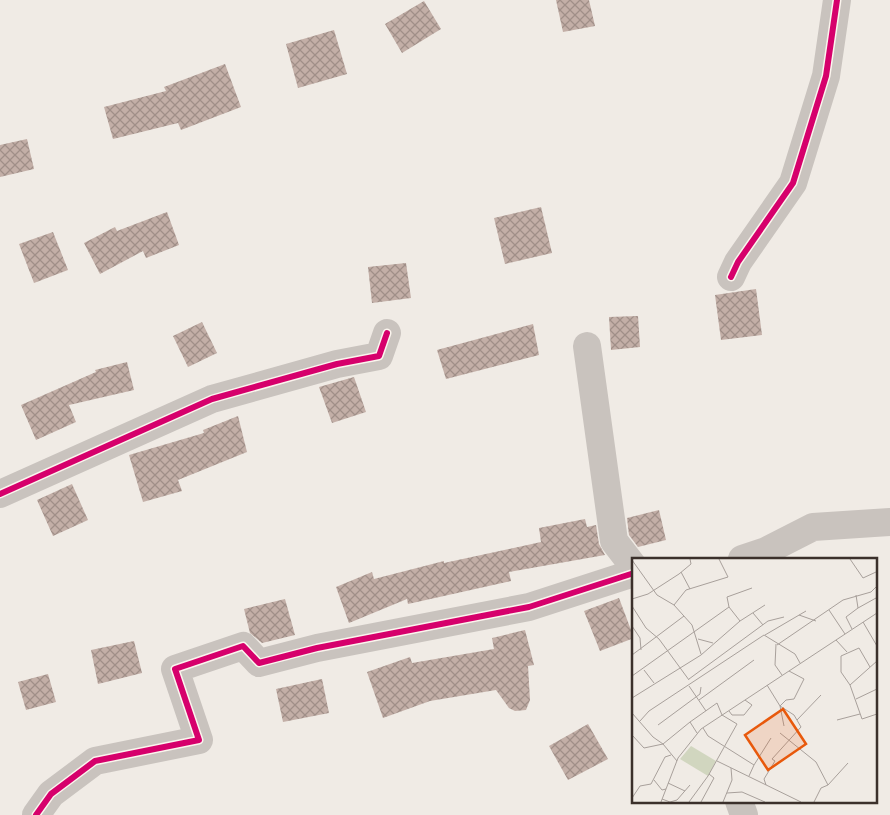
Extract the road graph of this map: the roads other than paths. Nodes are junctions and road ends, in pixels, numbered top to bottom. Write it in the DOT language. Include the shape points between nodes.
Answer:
graph roads {
  1 [pos="837,0"];
  2 [pos="731,277"];
  3 [pos="387,333"];
  4 [pos="587,346"];
  5 [pos="0,494"];
  6 [pos="890,522"];
  7 [pos="745,558"];
  8 [pos="632,565"];
  9 [pos="632,574"];
  10 [pos="739,802"];
  11 [pos="36,815"];
  12 [pos="744,815"];
  1 -- 2 [label="street" via="826,76 793,183"];
  3 -- 5 [label="street" via="379,356 212,399"];
  4 -- 8 [label="street" via="614,541"];
  6 -- 7 [label="street" via="813,527"];
  9 -- 11 [label="street" via="529,607 317,648 259,663 243,646 175,669 199,740 95,761 51,794"];
  10 -- 12 [label="street"];
}
